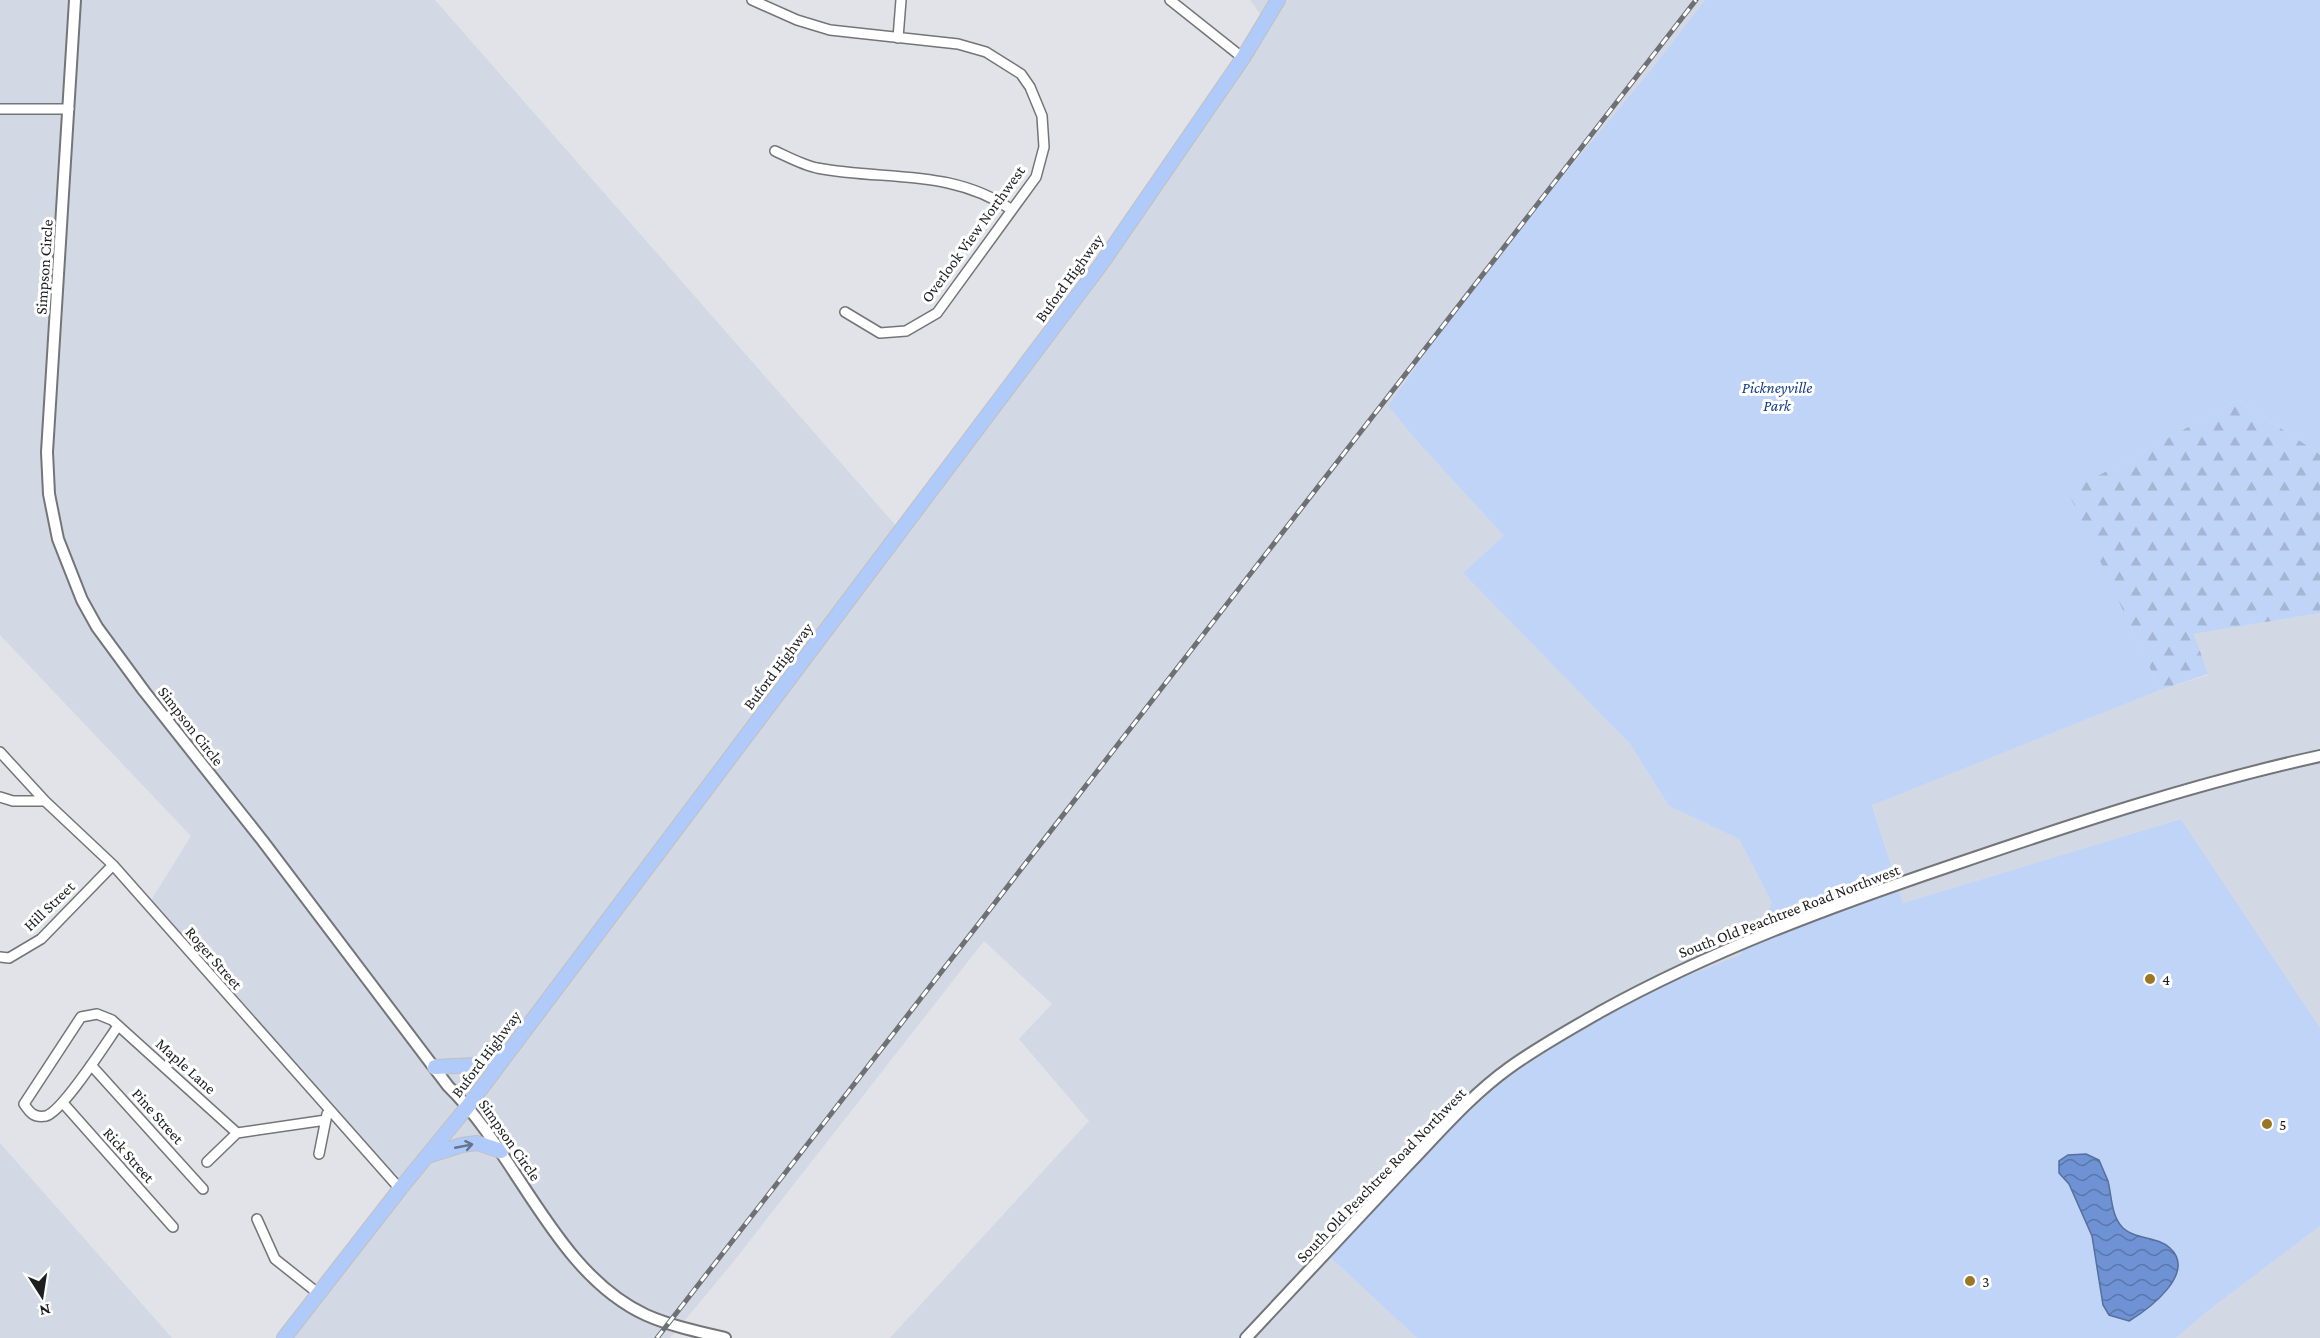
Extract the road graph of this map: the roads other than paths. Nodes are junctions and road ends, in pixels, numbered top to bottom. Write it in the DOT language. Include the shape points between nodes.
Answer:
graph roads {
  1 [pos="75,0"];
  2 [pos="752,0"];
  3 [pos="901,0"];
  4 [pos="1170,0"];
  5 [pos="1278,0"];
  6 [pos="898,38"];
  7 [pos="1243,58"];
  8 [pos="69,109"];
  9 [pos="0,110"];
  10 [pos="775,151"];
  11 [pos="1012,210"];
  12 [pos="845,312"];
  13 [pos="0,752"];
  14 [pos="2320,756"];
  15 [pos="0,797"];
  16 [pos="45,801"];
  17 [pos="113,865"];
  18 [pos="0,957"];
  19 [pos="118,1026"];
  20 [pos="511,1049"];
  21 [pos="91,1065"];
  22 [pos="435,1066"];
  23 [pos="63,1103"];
  24 [pos="468,1106"];
  25 [pos="328,1109"];
  26 [pos="326,1120"];
  27 [pos="237,1133"];
  28 [pos="501,1151"];
  29 [pos="319,1154"];
  30 [pos="427,1156"];
  31 [pos="207,1162"];
  32 [pos="203,1189"];
  33 [pos="400,1190"];
  34 [pos="256,1219"];
  35 [pos="173,1227"];
  36 [pos="319,1294"];
  37 [pos="284,1338"];
  38 [pos="725,1338"];
  39 [pos="1246,1338"];
  1 -- 8 [label="street, Simpson Circle"];
  2 -- 6 [label="street, Overlook View Northwest" via="830,30"];
  3 -- 6 [label="street"];
  4 -- 7 [label="street"];
  5 -- 7 [label="main road, Buford Highway"];
  6 -- 11 [label="street, Overlook View Northwest" via="986,51 1021,74 1030,87 1042,116 1044,147 1036,177"];
  7 -- 20 [label="main road, Buford Highway" via="1102,263"];
  8 -- 9 [label="street"];
  8 -- 22 [label="street, Simpson Circle" via="47,452 49,494 58,539 72,577 98,627 131,674"];
  10 -- 11 [label="street" via="816,167 959,184 999,200"];
  11 -- 12 [label="street, Overlook View Northwest" via="937,313 920,324 906,331 880,333"];
  13 -- 16 [label="street, Roger Street"];
  14 -- 39 [label="street, South Old Peachtree Road Northwest" via="2109,814 1871,892 1781,926 1646,987 1568,1030 1492,1082"];
  15 -- 16 [label="street"];
  16 -- 17 [label="street, Roger Street"];
  17 -- 18 [label="street, Hill Street" via="41,939 9,958"];
  17 -- 25 [label="street, Roger Street"];
  19 -- 21 [label="street"];
  19 -- 23 [label="street, Maple Lane" via="97,1014 81,1017 24,1104 37,1116 48,1115"];
  19 -- 27 [label="street, Maple Lane"];
  20 -- 22 [label="main road" via="474,1065"];
  20 -- 24 [label="main road, Buford Highway"];
  21 -- 23 [label="street"];
  21 -- 32 [label="street, Pine Street"];
  22 -- 24 [label="street, Simpson Circle"];
  23 -- 35 [label="street, Rick Street"];
  24 -- 28 [label="street, Simpson Circle"];
  24 -- 30 [label="main road, Buford Highway"];
  25 -- 26 [label="street"];
  25 -- 33 [label="street, Roger Street"];
  26 -- 27 [label="street"];
  26 -- 29 [label="street"];
  27 -- 31 [label="street"];
  30 -- 28 [label="main road, one-way" via="477,1143"];
  28 -- 38 [label="street, Simpson Circle" via="556,1235 598,1283 645,1314"];
  30 -- 33 [label="main road, Buford Highway"];
  33 -- 36 [label="main road, Buford Highway"];
  34 -- 36 [label="street" via="275,1259"];
  36 -- 37 [label="main road, Buford Highway"];
}
